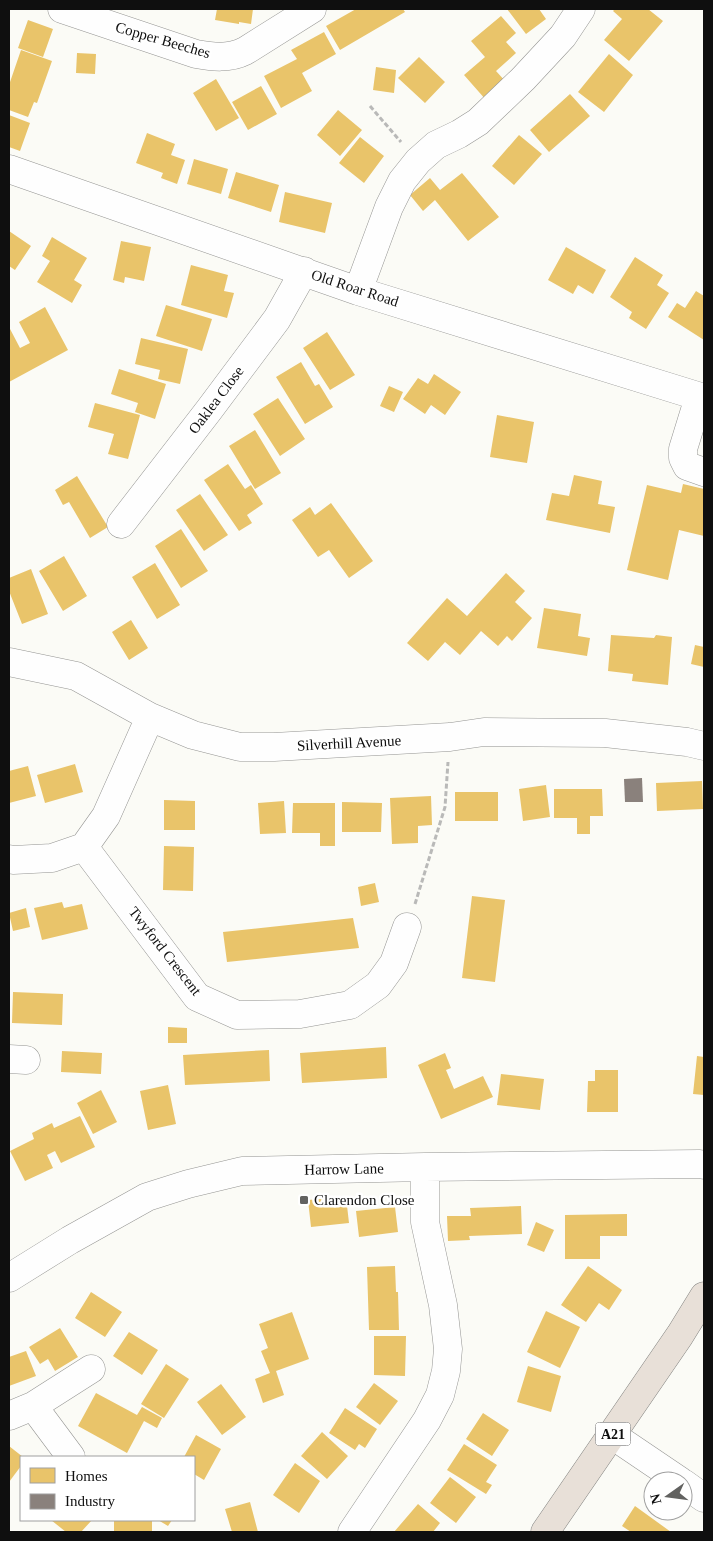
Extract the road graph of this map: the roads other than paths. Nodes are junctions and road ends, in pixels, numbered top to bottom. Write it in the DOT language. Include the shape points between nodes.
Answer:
graph roads {
  1 [pos="62,9"];
  2 [pos="312,9"];
  3 [pos="581,9"];
  4 [pos="9,169"];
  5 [pos="304,271"];
  6 [pos="358,290"];
  7 [pos="702,398"];
  8 [pos="704,472"];
  9 [pos="121,524"];
  10 [pos="9,662"];
  11 [pos="150,717"];
  12 [pos="704,746"];
  13 [pos="84,847"];
  14 [pos="9,858"];
  15 [pos="407,928"];
  16 [pos="704,1165"];
  17 [pos="425,1167"];
  18 [pos="9,1278"];
  19 [pos="704,1296"];
  20 [pos="91,1369"];
  21 [pos="21,1411"];
  22 [pos="612,1435"];
  23 [pos="70,1456"];
  24 [pos="665,1471"];
  25 [pos="693,1490"];
  26 [pos="704,1498"];
  27 [pos="352,1532"];
  28 [pos="545,1532"];
  1 -- 2 [label="street, Copper Beeches" via="196,54 228,56 245,51"];
  3 -- 6 [label="street" via="563,36 517,85 478,122 436,144 402,181"];
  4 -- 5 [label="street, Old Roar Road"];
  5 -- 6 [label="street, Old Roar Road"];
  5 -- 9 [label="street, Oaklea Close" via="277,318"];
  6 -- 7 [label="street, Old Roar Road"];
  7 -- 8 [label="street" via="687,434 683,458 687,466"];
  10 -- 11 [label="street, Silverhill Avenue" via="76,676"];
  11 -- 12 [label="street, Silverhill Avenue" via="193,735 240,747 450,737 484,732 605,733"];
  11 -- 13 [label="street" via="106,816"];
  13 -- 14 [label="street" via="52,858"];
  13 -- 15 [label="street, Twyford Crescent" via="197,997 237,1015 300,1014 350,1005 378,985 394,964"];
  16 -- 17 [label="street, Harrow Lane"];
  17 -- 18 [label="street, Harrow Lane" via="242,1171 188,1184 147,1197"];
  17 -- 27 [label="street" via="425,1222 443,1305 448,1349 446,1372 440,1394 427,1420"];
  19 -- 22 [label="highway, A21"];
  20 -- 21 [label="street"];
  21 -- 23 [label="street"];
  22 -- 24 [label="street"];
  22 -- 28 [label="highway, A21"];
  25 -- 26 [label="street"];
}
